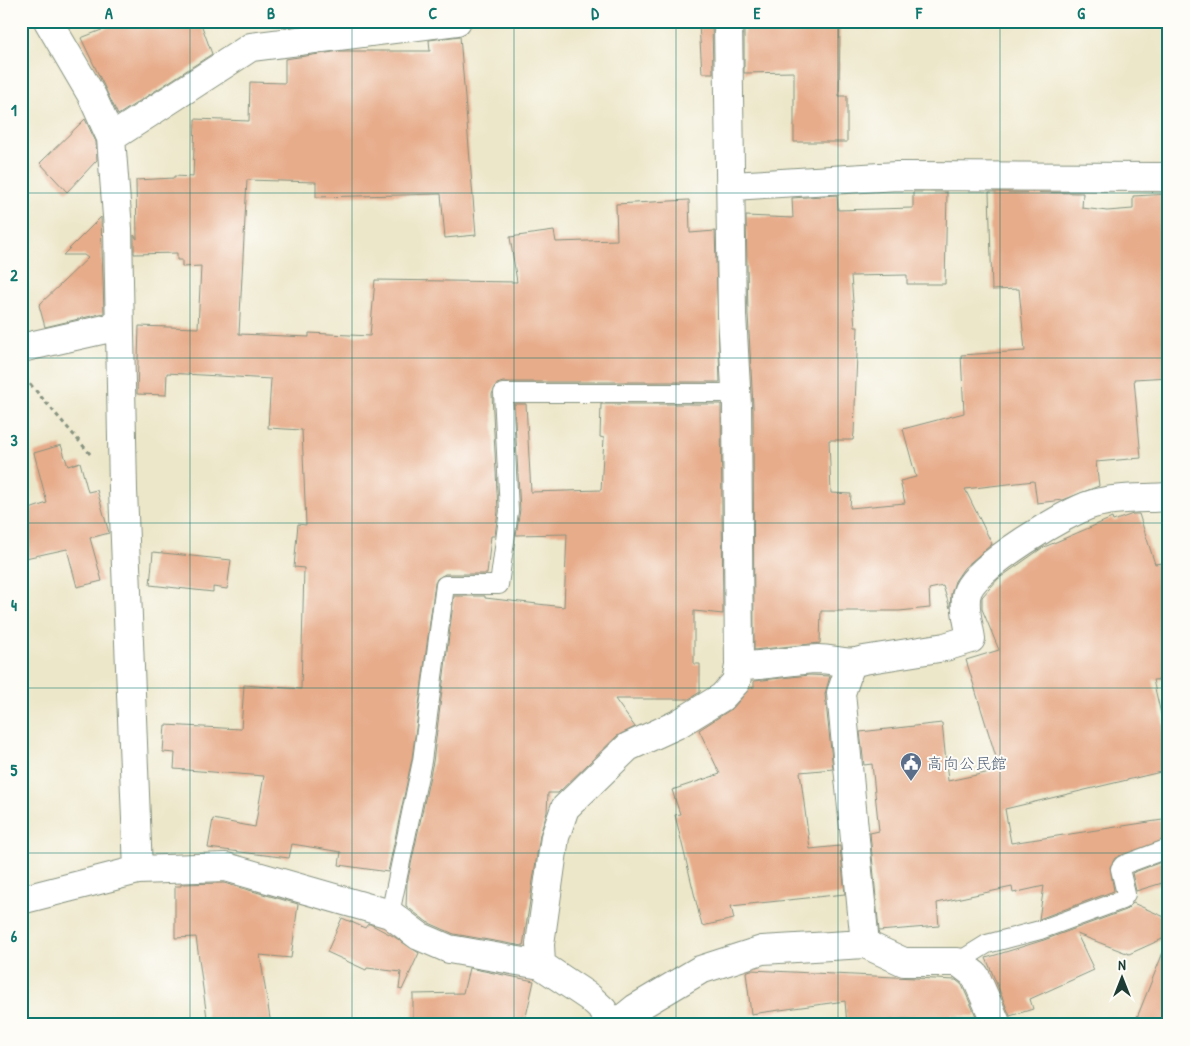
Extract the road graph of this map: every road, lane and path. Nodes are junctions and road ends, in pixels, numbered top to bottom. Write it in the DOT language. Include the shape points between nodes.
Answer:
graph roads {
  1 [pos="48,21"];
  2 [pos="457,21"];
  3 [pos="728,21"];
  4 [pos="111,138"];
  5 [pos="1169,177"];
  6 [pos="732,186"];
  7 [pos="119,326"];
  8 [pos="21,348"];
  9 [pos="21,374"];
  10 [pos="735,393"];
  11 [pos="123,490"];
  12 [pos="1169,497"];
  13 [pos="851,664"];
  14 [pos="739,666"];
  15 [pos="1169,848"];
  16 [pos="138,870"];
  17 [pos="21,900"];
  18 [pos="390,914"];
  19 [pos="865,944"];
  20 [pos="958,962"];
  21 [pos="541,965"];
  22 [pos="613,1025"];
  23 [pos="997,1025"];
  1 -- 4 [label="street" via="92,96"];
  2 -- 4 [label="street" via="251,47"];
  3 -- 6 [label="street"];
  4 -- 7 [label="street" via="118,229"];
  5 -- 6 [label="street" via="898,176"];
  6 -- 10 [label="street"];
  7 -- 8 [label="street"];
  7 -- 11 [label="street"];
  9 -- 11 [label="path"];
  10 -- 14 [label="street"];
  10 -- 18 [label="lane" via="503,393 509,511 500,585 445,585 422,761"];
  11 -- 16 [label="street"];
  12 -- 13 [label="street" via="1092,504 1044,528 1009,552 981,574 967,592 971,639 945,647"];
  13 -- 14 [label="street" via="815,659"];
  13 -- 19 [label="street" via="841,694"];
  14 -- 21 [label="street" via="736,682 722,697 678,724 628,747 565,808 555,837 540,944"];
  15 -- 20 [label="lane" via="1123,865 1120,869 1126,894 1122,900 1040,930 987,944"];
  16 -- 17 [label="street"];
  16 -- 18 [label="street" via="226,867"];
  18 -- 21 [label="street" via="419,936 449,949"];
  19 -- 20 [label="street" via="904,962"];
  19 -- 22 [label="street" via="762,950 700,970"];
  20 -- 23 [label="street" via="975,975"];
  21 -- 22 [label="street" via="589,997"];
}
